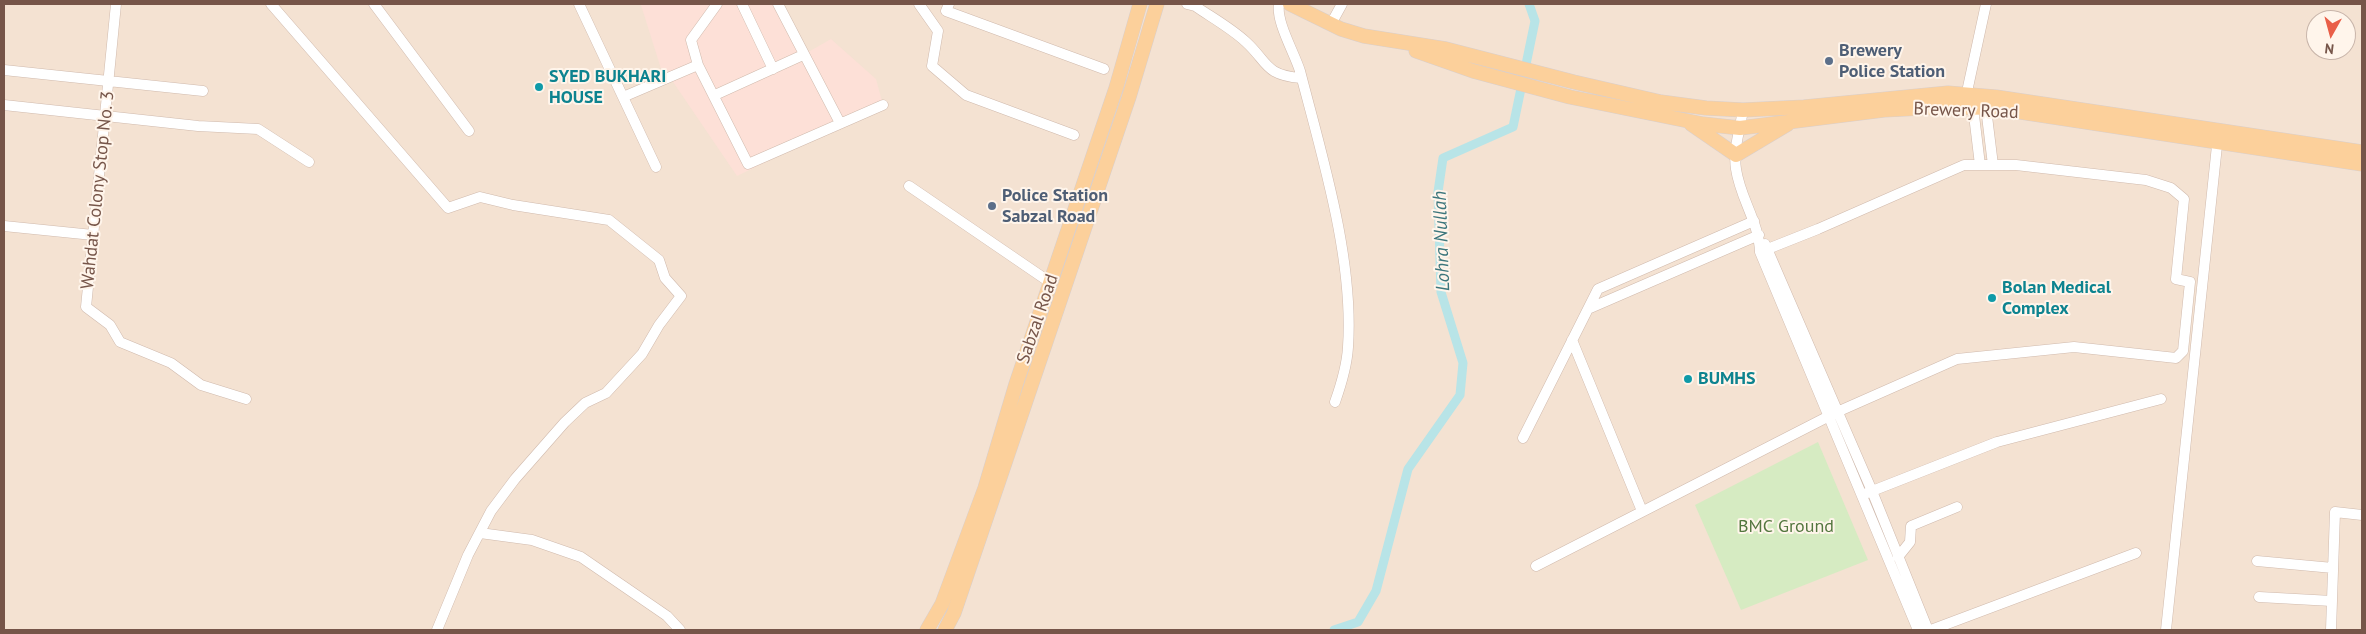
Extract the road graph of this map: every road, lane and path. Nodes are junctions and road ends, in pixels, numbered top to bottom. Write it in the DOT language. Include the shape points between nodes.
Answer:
graph roads {
  1 [pos="116,4"];
  2 [pos="271,4"];
  3 [pos="374,4"];
  4 [pos="579,4"];
  5 [pos="717,4"];
  6 [pos="742,4"];
  7 [pos="778,4"];
  8 [pos="919,4"];
  9 [pos="949,4"];
  10 [pos="1140,4"];
  11 [pos="1157,4"];
  12 [pos="1187,4"];
  13 [pos="1279,4"];
  14 [pos="1290,4"];
  15 [pos="1342,4"];
  16 [pos="1986,4"];
  17 [pos="1331,24"];
  18 [pos="1390,41"];
  19 [pos="803,55"];
  20 [pos="698,65"];
  21 [pos="773,69"];
  22 [pos="1104,69"];
  23 [pos="4,70"];
  24 [pos="1301,78"];
  25 [pos="108,80"];
  26 [pos="202,91"];
  27 [pos="715,95"];
  28 [pos="623,97"];
  29 [pos="1972,104"];
  30 [pos="4,105"];
  31 [pos="882,105"];
  32 [pos="1743,110"];
  33 [pos="105,115"];
  34 [pos="1792,121"];
  35 [pos="1688,122"];
  36 [pos="840,123"];
  37 [pos="1740,128"];
  38 [pos="469,131"];
  39 [pos="1074,136"];
  40 [pos="2218,136"];
  41 [pos="2362,152"];
  42 [pos="1736,155"];
  43 [pos="309,162"];
  44 [pos="2362,164"];
  45 [pos="1980,165"];
  46 [pos="1992,165"];
  47 [pos="656,167"];
  48 [pos="910,186"];
  49 [pos="1754,221"];
  50 [pos="4,226"];
  51 [pos="93,235"];
  52 [pos="1759,236"];
  53 [pos="1764,250"];
  54 [pos="1060,256"];
  55 [pos="1074,260"];
  56 [pos="1051,283"];
  57 [pos="1588,309"];
  58 [pos="1572,340"];
  59 [pos="246,399"];
  60 [pos="2160,400"];
  61 [pos="1335,402"];
  62 [pos="1833,415"];
  63 [pos="1523,438"];
  64 [pos="1867,493"];
  65 [pos="1957,507"];
  66 [pos="1642,511"];
  67 [pos="2362,514"];
  68 [pos="480,533"];
  69 [pos="2136,553"];
  70 [pos="1898,557"];
  71 [pos="2258,561"];
  72 [pos="1536,566"];
  73 [pos="2333,568"];
  74 [pos="2259,597"];
  75 [pos="2332,601"];
  76 [pos="437,630"];
  77 [pos="680,630"];
  78 [pos="927,630"];
  79 [pos="945,630"];
  80 [pos="1918,630"];
  81 [pos="1930,630"];
  82 [pos="2166,630"];
  83 [pos="2331,630"];
  1 -- 25 [label="street, Wahdat Colony Stop No. 3"];
  2 -- 68 [label="street" via="448,208 480,197 609,220 659,260 665,278 681,296 642,354 606,393 585,404 565,422 515,479 491,511"];
  3 -- 38 [label="street"];
  4 -- 28 [label="street"];
  5 -- 20 [label="street" via="690,40"];
  6 -- 21 [label="street"];
  7 -- 19 [label="street"];
  8 -- 39 [label="street" via="938,31 932,66 966,95"];
  9 -- 22 [label="street" via="946,11"];
  10 -- 54 [label="main road, Sabzal Road" via="1116,88"];
  11 -- 55 [label="main road, Sabzal Road"];
  12 -- 24 [label="street" via="1246,42 1267,68"];
  13 -- 24 [label="street" via="1277,14 1295,54"];
  14 -- 17 [label="main road"];
  15 -- 17 [label="street"];
  16 -- 29 [label="street"];
  17 -- 18 [label="main road"];
  18 -- 32 [label="main road, Brewery Road" via="1446,49 1661,102"];
  18 -- 35 [label="main road, Brewery Road" via="1473,70 1570,97"];
  19 -- 21 [label="street"];
  19 -- 36 [label="street"];
  20 -- 27 [label="street"];
  20 -- 28 [label="street"];
  21 -- 27 [label="street"];
  23 -- 25 [label="street"];
  24 -- 61 [label="street" via="1338,224 1347,299 1348,348"];
  25 -- 26 [label="street"];
  25 -- 33 [label="street, Wahdat Colony Stop No. 3"];
  27 -- 36 [label="street" via="748,164"];
  28 -- 47 [label="street"];
  29 -- 32 [label="main road, Brewery Road" via="1948,93"];
  29 -- 34 [label="main road, Brewery Road"];
  29 -- 40 [label="main road, Brewery Road"];
  29 -- 40 [label="main road, Brewery Road" via="1996,97"];
  29 -- 45 [label="street"];
  29 -- 46 [label="street"];
  30 -- 33 [label="street"];
  31 -- 36 [label="street"];
  32 -- 37 [label="street"];
  33 -- 43 [label="street" via="258,129"];
  33 -- 51 [label="street, Wahdat Colony Stop No. 3"];
  34 -- 37 [label="main road, Brewery Road"];
  34 -- 42 [label="main road"];
  35 -- 37 [label="main road, Brewery Road"];
  35 -- 42 [label="main road"];
  37 -- 42 [label="street"];
  40 -- 41 [label="main road, Brewery Road"];
  40 -- 44 [label="main road, Brewery Road"];
  40 -- 82 [label="street"];
  42 -- 49 [label="street" via="1739,183"];
  45 -- 46 [label="street"];
  45 -- 53 [label="street" via="1964,165 1818,230"];
  46 -- 62 [label="street" via="2146,180 2178,192 2184,199 2176,279 2190,282 2183,351 2176,358 2074,347 1957,360"];
  48 -- 56 [label="street"];
  49 -- 52 [label="street"];
  49 -- 57 [label="street" via="1598,289"];
  50 -- 51 [label="street"];
  51 -- 59 [label="street, Wahdat Colony Stop No. 3" via="86,307 110,326 120,342 171,363 201,385"];
  52 -- 53 [label="street"];
  52 -- 57 [label="street"];
  53 -- 62 [label="street"];
  54 -- 55 [label="main road"];
  54 -- 56 [label="main road, Sabzal Road"];
  55 -- 79 [label="main road, Sabzal Road" via="954,613"];
  56 -- 78 [label="main road, Sabzal Road" via="985,488 942,604"];
  57 -- 58 [label="street"];
  58 -- 63 [label="street"];
  58 -- 66 [label="street"];
  60 -- 64 [label="street" via="1997,442"];
  62 -- 64 [label="street"];
  62 -- 66 [label="street"];
  64 -- 70 [label="street"];
  64 -- 80 [label="street"];
  65 -- 70 [label="street" via="1911,526 1910,542"];
  66 -- 72 [label="street"];
  67 -- 73 [label="street" via="2335,512"];
  68 -- 76 [label="street"];
  68 -- 77 [label="street" via="532,540 581,557 667,616"];
  69 -- 81 [label="street"];
  70 -- 81 [label="street"];
  71 -- 73 [label="street"];
  73 -- 75 [label="street"];
  74 -- 75 [label="street"];
  75 -- 83 [label="street"];
}
